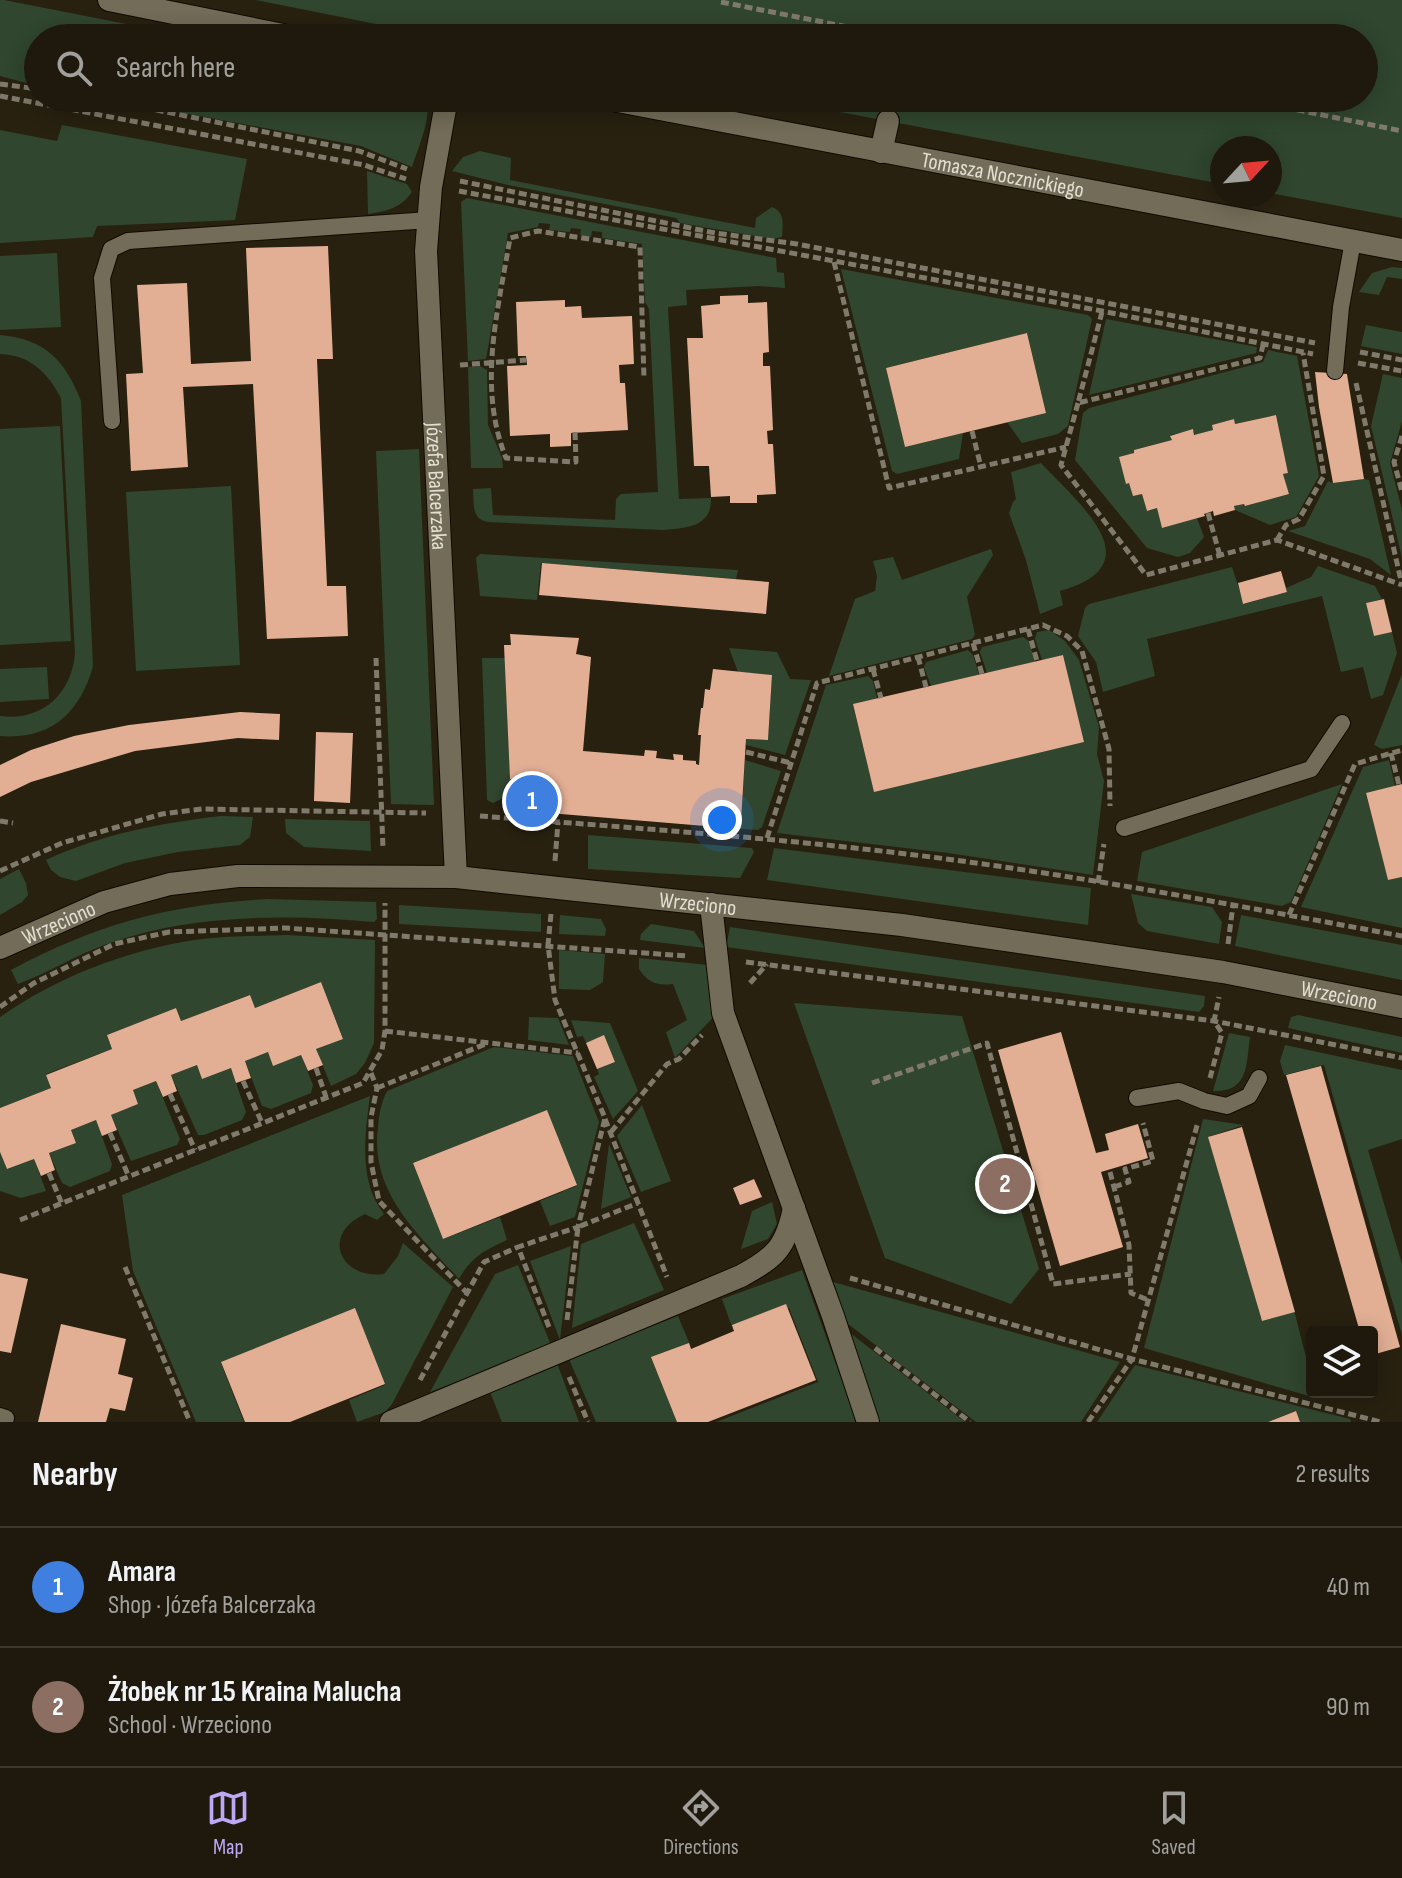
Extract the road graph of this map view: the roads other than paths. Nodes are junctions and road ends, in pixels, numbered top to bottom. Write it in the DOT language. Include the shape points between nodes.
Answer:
graph roads {
  1 [pos="109,0"];
  2 [pos="228,24"];
  3 [pos="444,112"];
  4 [pos="674,112"];
  5 [pos="888,121"];
  6 [pos="881,152"];
  7 [pos="429,220"];
  8 [pos="1353,241"];
  9 [pos="1402,250"];
  10 [pos="1335,359"];
  11 [pos="112,421"];
  12 [pos="1342,723"];
  13 [pos="1124,828"];
  14 [pos="456,877"];
  15 [pos="711,904"];
  16 [pos="0,948"];
  17 [pos="1402,1007"];
  18 [pos="1259,1078"];
  19 [pos="1137,1098"];
  20 [pos="794,1208"];
  21 [pos="395,1420"];
  22 [pos="868,1422"];
  1 -- 2 [label="street"];
  3 -- 7 [label="street, Józefa Balcerzaka"];
  4 -- 6 [label="street, Tomasza Nocznickiego"];
  5 -- 6 [label="street"];
  6 -- 8 [label="street, Tomasza Nocznickiego"];
  7 -- 11 [label="lane" via="128,241 111,249 102,278"];
  7 -- 14 [label="street, Józefa Balcerzaka" via="426,251"];
  8 -- 9 [label="street, Tomasza Nocznickiego"];
  8 -- 10 [label="lane"];
  12 -- 13 [label="lane" via="1311,769"];
  14 -- 15 [label="street, Wrzeciono"];
  14 -- 16 [label="street, Wrzeciono" via="238,876 170,884 104,902"];
  15 -- 17 [label="street, Wrzeciono" via="917,927 1223,972"];
  15 -- 20 [label="street" via="723,1013"];
  18 -- 19 [label="lane" via="1249,1096 1227,1106 1179,1091"];
  20 -- 21 [label="street" via="781,1248 741,1276"];
  20 -- 22 [label="street"];
}
